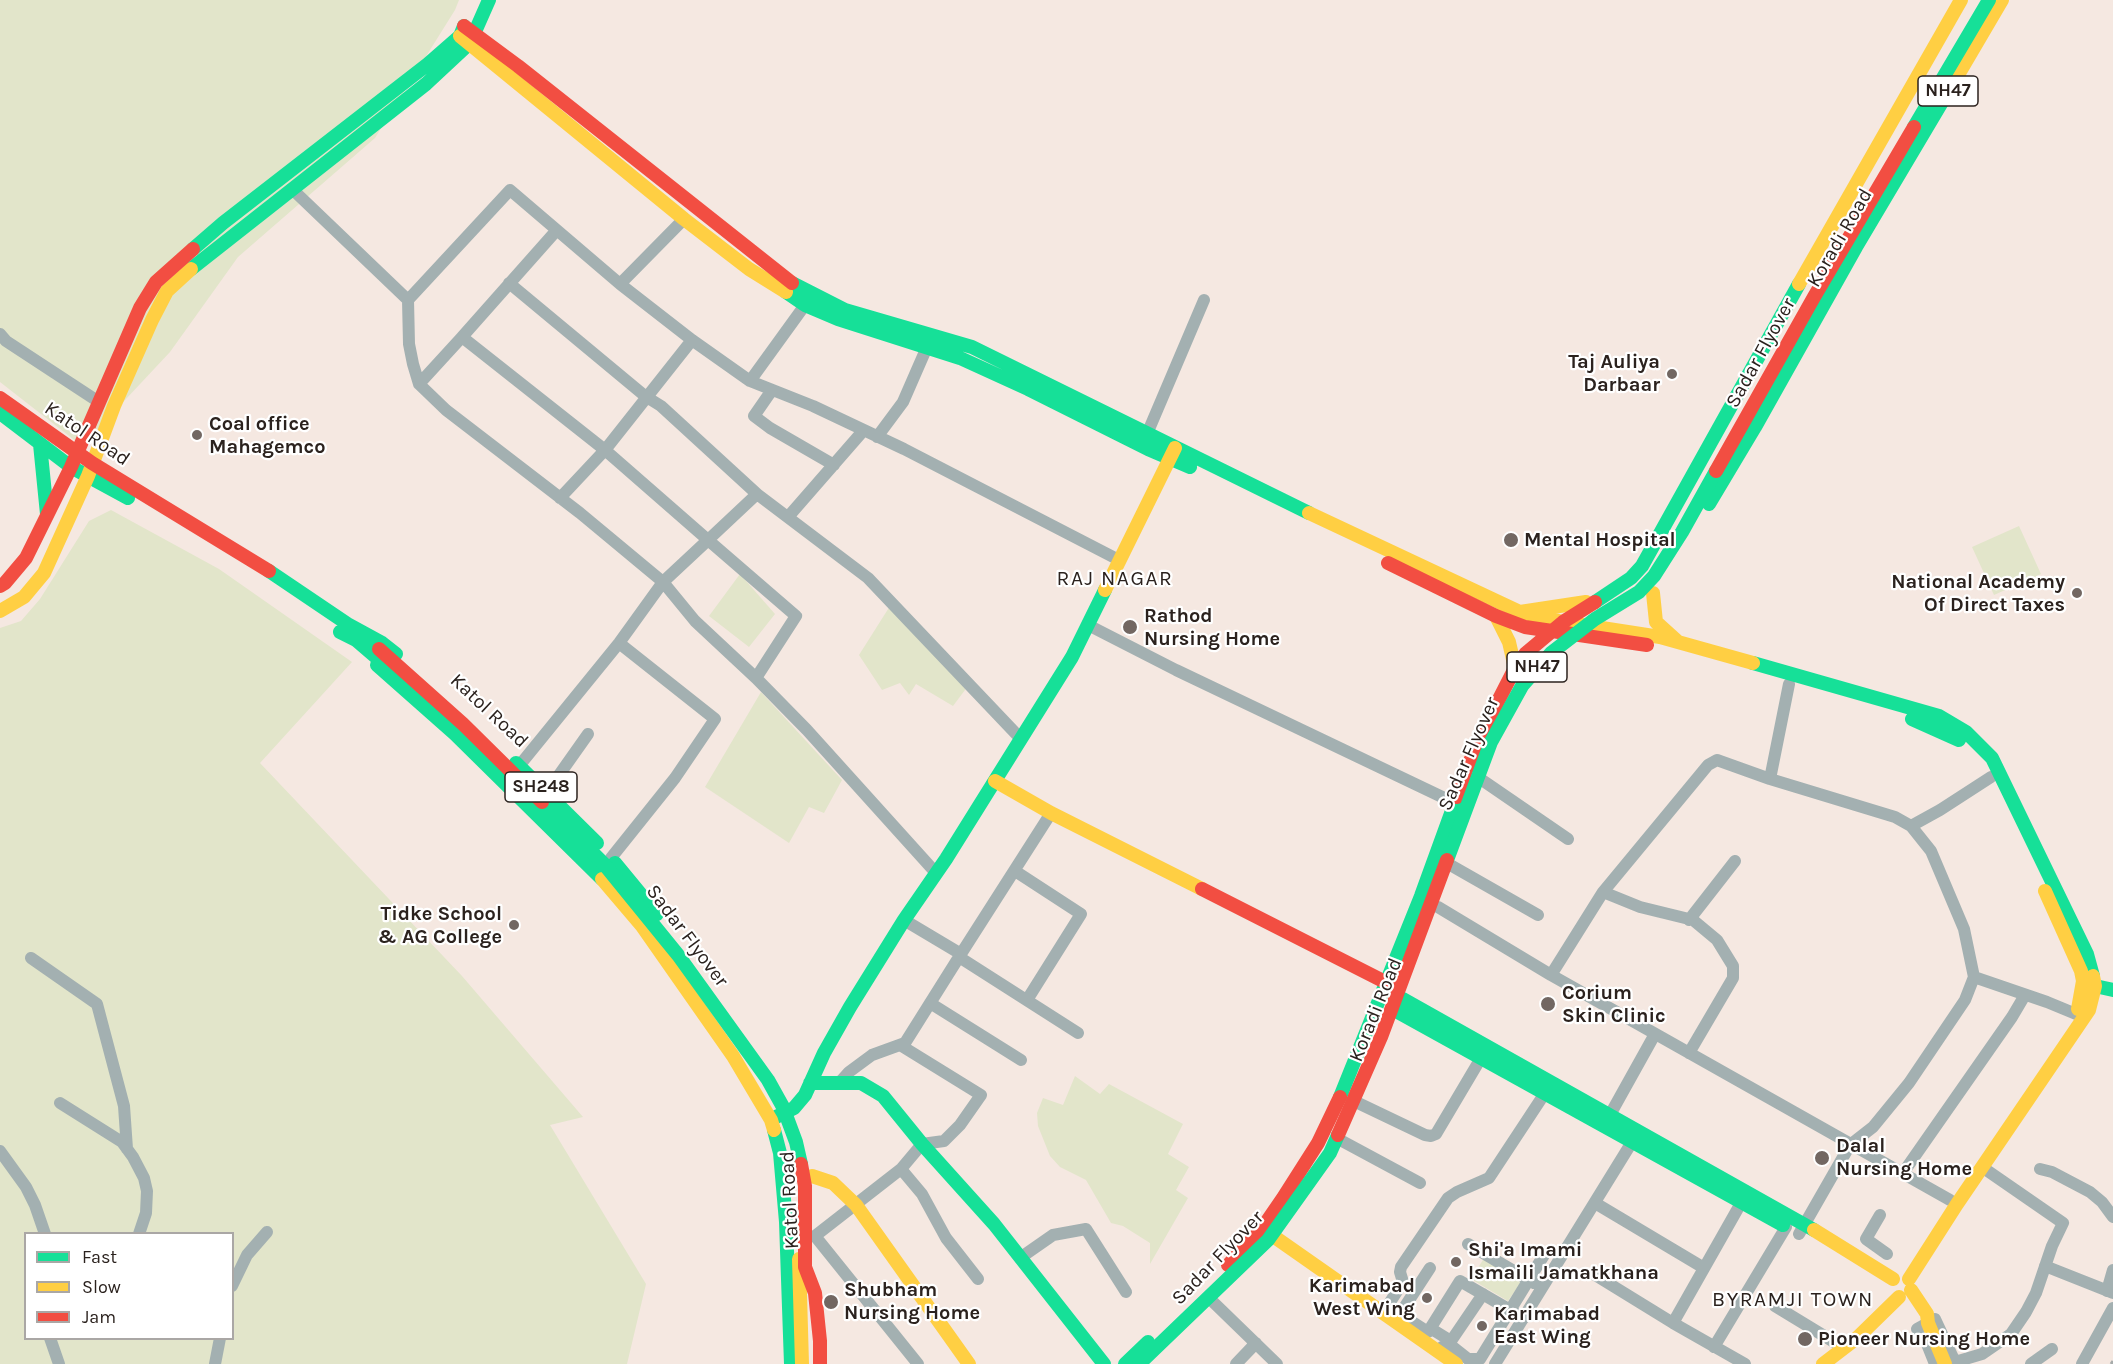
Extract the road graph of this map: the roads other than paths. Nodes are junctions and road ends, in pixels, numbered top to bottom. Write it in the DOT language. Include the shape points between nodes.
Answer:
graph roads {
  1 [pos="476,0"];
  2 [pos="489,0"];
  3 [pos="1961,0"];
  4 [pos="1974,0"];
  5 [pos="1989,0"];
  6 [pos="2002,0"];
  7 [pos="467,34"];
  8 [pos="1866,165"];
  9 [pos="1895,182"];
  10 [pos="292,189"];
  11 [pos="684,219"];
  12 [pos="556,231"];
  13 [pos="509,283"];
  14 [pos="620,284"];
  15 [pos="408,300"];
  16 [pos="1204,300"];
  17 [pos="805,305"];
  18 [pos="0,334"];
  19 [pos="462,337"];
  20 [pos="692,340"];
  21 [pos="927,347"];
  22 [pos="750,381"];
  23 [pos="419,384"];
  24 [pos="772,390"];
  25 [pos="645,396"];
  26 [pos="0,398"];
  27 [pos="99,402"];
  28 [pos="0,413"];
  29 [pos="863,431"];
  30 [pos="1147,434"];
  31 [pos="877,437"];
  32 [pos="40,444"];
  33 [pos="604,450"];
  34 [pos="76,452"];
  35 [pos="1173,452"];
  36 [pos="834,465"];
  37 [pos="71,467"];
  38 [pos="90,470"];
  39 [pos="758,494"];
  40 [pos="560,498"];
  41 [pos="47,516"];
  42 [pos="788,518"];
  43 [pos="708,540"];
  44 [pos="1119,560"];
  45 [pos="663,582"];
  46 [pos="0,586"];
  47 [pos="1653,593"];
  48 [pos="1595,600"];
  49 [pos="0,611"];
  50 [pos="1520,612"];
  51 [pos="1496,616"];
  52 [pos="1563,622"];
  53 [pos="1088,625"];
  54 [pos="1597,626"];
  55 [pos="345,628"];
  56 [pos="1552,632"];
  57 [pos="1581,635"];
  58 [pos="1677,641"];
  59 [pos="619,643"];
  60 [pos="376,652"];
  61 [pos="1515,669"];
  62 [pos="756,678"];
  63 [pos="1790,678"];
  64 [pos="1952,723"];
  65 [pos="588,734"];
  66 [pos="1021,739"];
  67 [pos="519,766"];
  68 [pos="1991,777"];
  69 [pos="1770,779"];
  70 [pos="1482,780"];
  71 [pos="995,781"];
  72 [pos="547,792"];
  73 [pos="1455,803"];
  74 [pos="1470,812"];
  75 [pos="1051,813"];
  76 [pos="1911,825"];
  77 [pos="1568,839"];
  78 [pos="611,858"];
  79 [pos="1735,861"];
  80 [pos="1452,866"];
  81 [pos="1015,871"];
  82 [pos="936,873"];
  83 [pos="1603,892"];
  84 [pos="1438,907"];
  85 [pos="1538,915"];
  86 [pos="904,920"];
  87 [pos="1689,920"];
  88 [pos="960,955"];
  89 [pos="31,958"];
  90 [pos="1551,975"];
  91 [pos="1974,977"];
  92 [pos="1386,982"];
  93 [pos="2089,987"];
  94 [pos="2113,990"];
  95 [pos="2025,995"];
  96 [pos="1027,1000"];
  97 [pos="1402,1001"];
  98 [pos="930,1003"];
  99 [pos="2076,1014"];
  100 [pos="1078,1033"];
  101 [pos="1654,1034"];
  102 [pos="900,1045"];
  103 [pos="1689,1053"];
  104 [pos="1481,1058"];
  105 [pos="1021,1060"];
  106 [pos="810,1083"];
  107 [pos="835,1083"];
  108 [pos="1545,1093"];
  109 [pos="60,1103"];
  110 [pos="1358,1103"];
  111 [pos="794,1108"];
  112 [pos="771,1120"];
  113 [pos="1607,1121"];
  114 [pos="1342,1141"];
  115 [pos="1632,1142"];
  116 [pos="922,1144"];
  117 [pos="1850,1144"];
  118 [pos="127,1149"];
  119 [pos="0,1151"];
  120 [pos="1982,1167"];
  121 [pos="901,1169"];
  122 [pos="2040,1169"];
  123 [pos="1903,1173"];
  124 [pos="812,1176"];
  125 [pos="1420,1183"];
  126 [pos="1950,1200"];
  127 [pos="1595,1203"];
  128 [pos="1741,1203"];
  129 [pos="856,1205"];
  130 [pos="1880,1215"];
  131 [pos="2113,1217"];
  132 [pos="1786,1227"];
  133 [pos="1802,1229"];
  134 [pos="45,1232"];
  135 [pos="139,1232"];
  136 [pos="267,1232"];
  137 [pos="815,1236"];
  138 [pos="1276,1238"];
  139 [pos="1468,1244"];
  140 [pos="1887,1254"];
  141 [pos="1544,1255"];
  142 [pos="1020,1258"];
  143 [pos="2044,1266"];
  144 [pos="1430,1268"];
  145 [pos="1704,1268"];
  146 [pos="2113,1270"];
  147 [pos="1595,1275"];
  148 [pos="978,1279"];
  149 [pos="1528,1279"];
  150 [pos="234,1281"];
  151 [pos="1900,1287"];
  152 [pos="1543,1288"];
  153 [pos="1126,1292"];
  154 [pos="2110,1292"];
  155 [pos="1483,1294"];
  156 [pos="1211,1300"];
  157 [pos="1775,1306"];
  158 [pos="2113,1308"];
  159 [pos="1510,1310"];
  160 [pos="1383,1313"];
  161 [pos="1524,1318"];
  162 [pos="1672,1323"];
  163 [pos="1929,1325"];
  164 [pos="1429,1330"];
  165 [pos="51,1340"];
  166 [pos="220,1340"];
  167 [pos="1256,1343"];
  168 [pos="1442,1346"];
  169 [pos="1714,1347"];
  170 [pos="1844,1348"];
  171 [pos="2052,1349"];
  172 [pos="1976,1360"];
  173 [pos="1952,1363"];
  174 [pos="59,1364"];
  175 [pos="214,1364"];
  176 [pos="791,1364"];
  177 [pos="802,1364"];
  178 [pos="812,1364"];
  179 [pos="820,1364"];
  180 [pos="918,1364"];
  181 [pos="969,1364"];
  182 [pos="1104,1364"];
  183 [pos="1125,1364"];
  184 [pos="1133,1364"];
  185 [pos="1139,1364"];
  186 [pos="1147,1364"];
  187 [pos="1236,1364"];
  188 [pos="1277,1364"];
  189 [pos="1456,1364"];
  190 [pos="1496,1364"];
  191 [pos="1745,1364"];
  192 [pos="1823,1364"];
  193 [pos="1935,1364"];
  194 [pos="2031,1364"];
  195 [pos="2082,1364"];
  1 -- 7 [label="main road"];
  2 -- 7 [label="main road"];
  3 -- 8 [label="main road, Koradi Road"];
  4 -- 184 [label="main road, Sadar Flyover / NH47, bridge" via="1653,564 1636,584 1541,651 1516,681 1488,738 1377,1030 1326,1146 1260,1241"];
  5 -- 185 [label="main road, Sadar Flyover / NH47, bridge" via="1653,576 1639,592 1551,653 1522,686 1491,742 1381,1037 1330,1153 1268,1240"];
  6 -- 9 [label="main road, Koradi Road / NH47"];
  7 -- 10 [label="main road" via="426,84"];
  7 -- 11 [label="main road"];
  7 -- 27 [label="main road" via="223,223 156,282 140,308"];
  7 -- 30 [label="main road" via="792,283 845,310 972,347"];
  8 -- 9 [label="main road"];
  8 -- 48 [label="main road, Koradi Road / NH47" via="1642,566 1631,578"];
  9 -- 47 [label="main road, Koradi Road / NH47" via="1755,428"];
  10 -- 15 [label="street"];
  10 -- 38 [label="main road" via="167,291"];
  11 -- 14 [label="street"];
  11 -- 17 [label="main road" via="749,269"];
  12 -- 13 [label="street"];
  12 -- 14 [label="street"];
  12 -- 15 [label="street" via="510,190"];
  13 -- 19 [label="street"];
  13 -- 25 [label="street"];
  14 -- 20 [label="street"];
  15 -- 23 [label="street" via="410,344"];
  16 -- 30 [label="street"];
  17 -- 21 [label="main road"];
  17 -- 22 [label="street"];
  18 -- 27 [label="street"];
  19 -- 23 [label="street"];
  19 -- 33 [label="street"];
  20 -- 22 [label="street"];
  20 -- 25 [label="street"];
  21 -- 31 [label="street" via="903,402"];
  21 -- 35 [label="main road" via="1008,380 1148,449"];
  22 -- 24 [label="street"];
  23 -- 40 [label="street" via="446,410"];
  24 -- 29 [label="street"];
  24 -- 36 [label="street" via="754,416"];
  25 -- 33 [label="street"];
  25 -- 39 [label="street"];
  26 -- 34 [label="main road, Katol Road / SH248"];
  27 -- 34 [label="main road"];
  28 -- 32 [label="main road, Katol Road / SH248"];
  29 -- 31 [label="street"];
  29 -- 36 [label="street"];
  30 -- 35 [label="main road"];
  31 -- 44 [label="street"];
  32 -- 37 [label="main road, Katol Road / SH248"];
  32 -- 41 [label="main road"];
  33 -- 40 [label="street"];
  33 -- 43 [label="street"];
  34 -- 37 [label="main road"];
  34 -- 38 [label="main road, Katol Road / SH248"];
  35 -- 44 [label="main road"];
  35 -- 50 [label="main road"];
  35 -- 51 [label="main road"];
  36 -- 42 [label="street"];
  37 -- 38 [label="main road, Katol Road / SH248"];
  37 -- 41 [label="main road"];
  38 -- 49 [label="main road" via="44,573 24,597"];
  38 -- 55 [label="main road, Katol Road / SH248"];
  39 -- 42 [label="street"];
  39 -- 43 [label="street"];
  40 -- 45 [label="street"];
  41 -- 46 [label="main road" via="26,558"];
  42 -- 66 [label="street" via="868,579"];
  43 -- 45 [label="street"];
  43 -- 62 [label="street" via="796,616"];
  44 -- 53 [label="main road"];
  45 -- 59 [label="street"];
  45 -- 62 [label="street" via="695,621"];
  47 -- 54 [label="main road, Koradi Road / NH47"];
  47 -- 58 [label="main road" via="1656,622"];
  48 -- 50 [label="main road"];
  48 -- 52 [label="main road, Koradi Road / NH47"];
  50 -- 52 [label="main road"];
  51 -- 56 [label="main road"];
  51 -- 61 [label="main road" via="1509,642"];
  52 -- 54 [label="main road"];
  52 -- 56 [label="main road, NH47"];
  53 -- 66 [label="main road"];
  53 -- 73 [label="street"];
  54 -- 57 [label="main road, NH47"];
  54 -- 58 [label="main road"];
  55 -- 60 [label="main road, Sadar Flyover"];
  55 -- 67 [label="main road, Katol Road / SH248" via="382,643 430,681"];
  55 -- 112 [label="main road, Katol Road / SH248" via="599,876 655,944 733,1056"];
  56 -- 57 [label="main road"];
  56 -- 61 [label="main road, Koradi Road" via="1526,653"];
  57 -- 63 [label="main road" via="1675,650"];
  57 -- 70 [label="main road, Koradi Road / NH47" via="1542,668 1504,728"];
  58 -- 63 [label="main road"];
  59 -- 67 [label="street"];
  59 -- 78 [label="street" via="715,719 675,778"];
  60 -- 177 [label="main road, Sadar Flyover, bridge" via="601,868 661,940 764,1087 789,1142 796,1177"];
  60 -- 179 [label="main road, Sadar Flyover, bridge" via="463,724 604,864 667,940 768,1080 796,1142 806,1186 805,1267 815,1293"];
  61 -- 73 [label="main road, Koradi Road" via="1466,770"];
  62 -- 82 [label="street"];
  63 -- 64 [label="main road" via="1919,721"];
  63 -- 69 [label="street"];
  64 -- 68 [label="main road" via="1956,737 1977,755"];
  64 -- 93 [label="main road" via="1992,758 2087,954"];
  65 -- 72 [label="street"];
  66 -- 71 [label="main road"];
  67 -- 72 [label="main road, Katol Road / SH248"];
  68 -- 76 [label="street"];
  68 -- 93 [label="main road"];
  69 -- 76 [label="street"];
  69 -- 83 [label="street" via="1717,760 1708,765"];
  70 -- 74 [label="main road, Koradi Road / NH47"];
  70 -- 77 [label="street"];
  71 -- 75 [label="main road"];
  71 -- 82 [label="main road"];
  72 -- 78 [label="main road, Katol Road / SH248"];
  73 -- 74 [label="street"];
  73 -- 92 [label="main road, Koradi Road"];
  74 -- 80 [label="main road, Koradi Road / NH47"];
  75 -- 81 [label="street"];
  75 -- 92 [label="main road"];
  76 -- 91 [label="street" via="1931,851 1952,900 1964,929"];
  78 -- 111 [label="main road, Katol Road / SH248" via="754,1043"];
  79 -- 87 [label="street"];
  80 -- 84 [label="main road, Koradi Road / NH47"];
  80 -- 85 [label="street"];
  81 -- 88 [label="street"];
  81 -- 96 [label="street" via="1081,914"];
  82 -- 86 [label="main road"];
  83 -- 87 [label="street"];
  83 -- 90 [label="street"];
  84 -- 90 [label="street"];
  84 -- 97 [label="main road, Koradi Road / NH47"];
  86 -- 88 [label="street"];
  86 -- 106 [label="main road" via="850,1007"];
  87 -- 103 [label="street" via="1717,940 1733,966 1733,978"];
  88 -- 96 [label="street"];
  88 -- 98 [label="street"];
  89 -- 118 [label="street" via="97,1004 124,1106"];
  90 -- 101 [label="street"];
  91 -- 95 [label="street"];
  91 -- 117 [label="street" via="1965,1000 1909,1083 1873,1127"];
  92 -- 97 [label="main road"];
  92 -- 183 [label="main road, Koradi Road" via="1335,1110 1283,1198 1229,1265"];
  93 -- 94 [label="main road"];
  93 -- 99 [label="main road"];
  93 -- 120 [label="main road" via="2089,1010"];
  95 -- 99 [label="street"];
  95 -- 123 [label="street"];
  96 -- 100 [label="street"];
  97 -- 104 [label="main road"];
  97 -- 110 [label="main road, Koradi Road / NH47"];
  97 -- 113 [label="main road"];
  98 -- 102 [label="street"];
  98 -- 105 [label="street"];
  99 -- 126 [label="main road"];
  101 -- 103 [label="street"];
  101 -- 113 [label="street"];
  102 -- 107 [label="street" via="872,1054"];
  102 -- 116 [label="street" via="981,1095 944,1141"];
  103 -- 117 [label="street"];
  104 -- 108 [label="main road"];
  104 -- 110 [label="street" via="1436,1134 1431,1136"];
  106 -- 107 [label="main road"];
  106 -- 111 [label="main road"];
  107 -- 116 [label="main road" via="861,1083 883,1096"];
  108 -- 113 [label="main road"];
  108 -- 160 [label="street" via="1489,1178 1448,1198 1401,1267 1403,1282"];
  109 -- 118 [label="street"];
  110 -- 114 [label="main road, Koradi Road / NH47"];
  111 -- 112 [label="main road"];
  111 -- 124 [label="main road, Katol Road / SH248" via="807,1143"];
  112 -- 176 [label="main road, Katol Road / SH248" via="780,1153 786,1222"];
  113 -- 115 [label="main road"];
  113 -- 133 [label="main road"];
  114 -- 125 [label="street"];
  114 -- 138 [label="main road, Koradi Road / NH47"];
  115 -- 127 [label="street"];
  115 -- 128 [label="main road"];
  116 -- 121 [label="street"];
  116 -- 142 [label="main road"];
  117 -- 123 [label="street"];
  117 -- 133 [label="street"];
  118 -- 135 [label="street" via="147,1191 146,1214"];
  119 -- 134 [label="street" via="26,1187"];
  120 -- 143 [label="street" via="2064,1222"];
  120 -- 151 [label="main road"];
  121 -- 129 [label="street"];
  121 -- 148 [label="street"];
  122 -- 131 [label="street" via="2090,1192"];
  123 -- 126 [label="street"];
  124 -- 129 [label="main road" via="833,1183"];
  124 -- 137 [label="main road, Katol Road / SH248"];
  126 -- 151 [label="main road"];
  127 -- 145 [label="street"];
  127 -- 152 [label="street"];
  128 -- 132 [label="main road"];
  128 -- 145 [label="street"];
  129 -- 137 [label="street"];
  129 -- 181 [label="main road"];
  130 -- 140 [label="street" via="1866,1239"];
  132 -- 133 [label="main road"];
  132 -- 169 [label="street"];
  133 -- 151 [label="main road"];
  136 -- 150 [label="street" via="248,1255"];
  137 -- 178 [label="main road, Katol Road / SH248"];
  137 -- 180 [label="street"];
  138 -- 156 [label="main road, Koradi Road / NH47"];
  138 -- 160 [label="main road"];
  139 -- 149 [label="street"];
  141 -- 149 [label="street"];
  142 -- 153 [label="street" via="1053,1235 1086,1229"];
  142 -- 182 [label="main road"];
  143 -- 154 [label="street"];
  143 -- 172 [label="street" via="2036,1293 2011,1334"];
  144 -- 164 [label="street" via="1400,1314"];
  145 -- 162 [label="street"];
  146 -- 154 [label="street"];
  147 -- 162 [label="street"];
  149 -- 152 [label="street"];
  149 -- 159 [label="street"];
  151 -- 163 [label="main road"];
  151 -- 170 [label="main road" via="1889,1309"];
  152 -- 161 [label="street"];
  155 -- 159 [label="street"];
  155 -- 164 [label="street" via="1460,1281"];
  155 -- 168 [label="street"];
  156 -- 167 [label="street"];
  156 -- 186 [label="main road, Koradi Road / NH47"];
  157 -- 170 [label="street"];
  158 -- 195 [label="street"];
  159 -- 161 [label="street"];
  159 -- 168 [label="street" via="1480,1359 1468,1359"];
  160 -- 168 [label="main road"];
  161 -- 190 [label="street"];
  162 -- 169 [label="street"];
  163 -- 173 [label="main road"];
  163 -- 193 [label="street" via="1917,1329"];
  164 -- 168 [label="street"];
  164 -- 168 [label="street"];
  165 -- 174 [label="street"];
  166 -- 175 [label="street"];
  167 -- 187 [label="street"];
  167 -- 188 [label="street"];
  168 -- 189 [label="main road"];
  169 -- 191 [label="street"];
  170 -- 192 [label="main road"];
  171 -- 194 [label="street"];
  172 -- 173 [label="street"];
}
